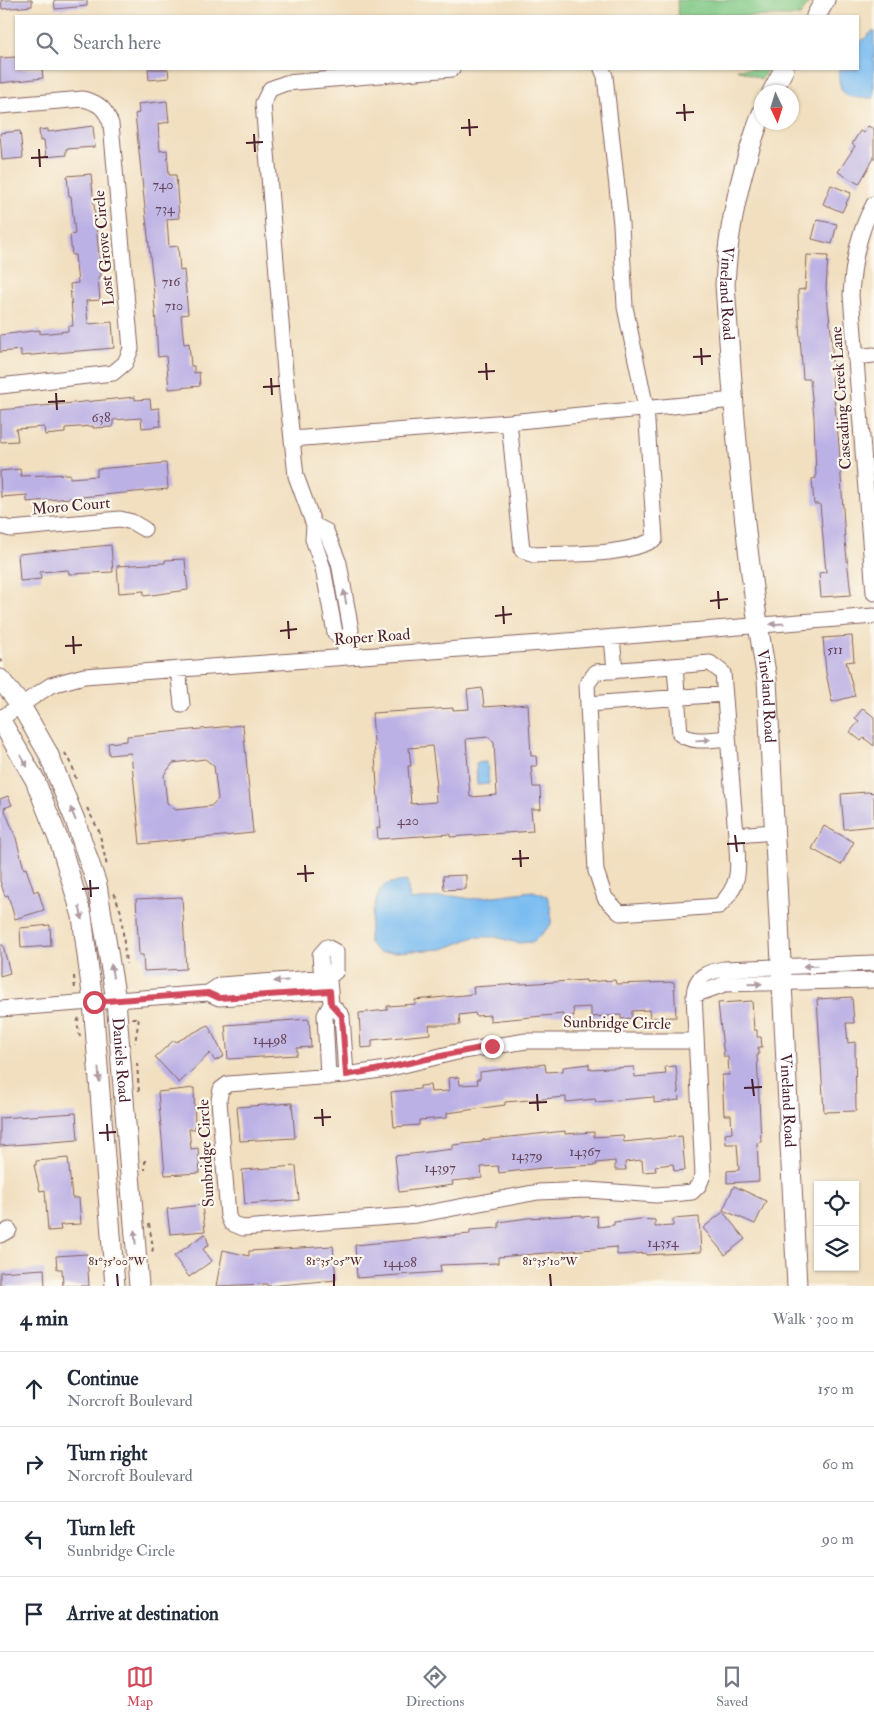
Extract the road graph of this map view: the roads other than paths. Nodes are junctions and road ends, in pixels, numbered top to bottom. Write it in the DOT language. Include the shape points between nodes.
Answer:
graph roads {
  1 [pos="826,0"];
  2 [pos="817,15"];
  3 [pos="440,70"];
  4 [pos="602,70"];
  5 [pos="783,70"];
  6 [pos="776,85"];
  7 [pos="0,106"];
  8 [pos="756,130"];
  9 [pos="874,204"];
  10 [pos="874,355"];
  11 [pos="855,357"];
  12 [pos="0,386"];
  13 [pos="734,400"];
  14 [pos="646,408"];
  15 [pos="509,422"];
  16 [pos="292,439"];
  17 [pos="314,525"];
  18 [pos="0,526"];
  19 [pos="144,529"];
  20 [pos="339,563"];
  21 [pos="323,568"];
  22 [pos="874,593"];
  23 [pos="874,616"];
  24 [pos="757,625"];
  25 [pos="612,637"];
  26 [pos="345,650"];
  27 [pos="675,666"];
  28 [pos="178,669"];
  29 [pos="615,671"];
  30 [pos="0,679"];
  31 [pos="724,694"];
  32 [pos="676,697"];
  33 [pos="20,704"];
  34 [pos="588,704"];
  35 [pos="182,705"];
  36 [pos="0,719"];
  37 [pos="728,738"];
  38 [pos="775,832"];
  39 [pos="736,835"];
  40 [pos="874,963"];
  41 [pos="841,965"];
  42 [pos="782,976"];
  43 [pos="874,980"];
  44 [pos="842,982"];
  45 [pos="328,987"];
  46 [pos="116,1000"];
  47 [pos="94,1002"];
  48 [pos="0,1009"];
  49 [pos="695,1041"];
  50 [pos="343,1042"];
  51 [pos="327,1043"];
  52 [pos="346,1075"];
  53 [pos="328,1077"];
  54 [pos="116,1286"];
  55 [pos="139,1286"];
  56 [pos="797,1286"];
  1 -- 2 [label="main road"];
  3 -- 16 [label="street" via="286,83 270,89 263,103"];
  4 -- 14 [label="street" via="621,224 625,307"];
  5 -- 6 [label="main road"];
  7 -- 12 [label="street, Lost Grove Circle" via="83,99 97,102 106,110 110,124 131,349 125,363 113,373"];
  8 -- 13 [label="main road, Vineland Road" via="733,206 727,251 725,285"];
  9 -- 11 [label="street, Cascading Creek Lane" via="854,259 851,295"];
  10 -- 11 [label="street"];
  11 -- 22 [label="street, Cascading Creek Lane"];
  13 -- 14 [label="street"];
  13 -- 24 [label="main road, Vineland Road"];
  14 -- 15 [label="street"];
  14 -- 15 [label="street" via="655,539 640,547 625,549 534,555 522,550"];
  15 -- 16 [label="street"];
  16 -- 17 [label="street" via="296,476"];
  17 -- 20 [label="street" via="326,531"];
  17 -- 21 [label="street" via="313,539"];
  18 -- 19 [label="street, Moro Court" via="11,529 120,519"];
  20 -- 21 [label="street"];
  26 -- 20 [label="street, one-way" via="351,630"];
  21 -- 26 [label="street" via="335,633"];
  23 -- 24 [label="street, Roper Road, one-way"];
  24 -- 25 [label="street, Roper Road"];
  24 -- 38 [label="main road, Vineland Road" via="766,679"];
  25 -- 26 [label="street, Roper Road"];
  25 -- 29 [label="street"];
  26 -- 28 [label="street, Roper Road"];
  27 -- 29 [label="street"];
  27 -- 31 [label="street" via="710,663 723,673"];
  27 -- 32 [label="street"];
  28 -- 33 [label="street, Roper Road" via="84,676 51,685"];
  28 -- 35 [label="street"];
  29 -- 34 [label="street" via="596,672 587,684"];
  30 -- 33 [label="main road, Daniels Road"];
  31 -- 32 [label="street"];
  31 -- 37 [label="street"];
  32 -- 34 [label="street"];
  32 -- 37 [label="street, one-way" via="680,734 695,740"];
  33 -- 36 [label="street, Roper Road"];
  46 -- 33 [label="main road, Daniels Road, one-way" via="97,885 48,753"];
  34 -- 39 [label="street" via="596,871 605,898 620,913 719,906 731,894 739,872"];
  36 -- 47 [label="main road, Daniels Road, one-way" via="35,780 61,846 82,916"];
  37 -- 39 [label="street"];
  38 -- 39 [label="street"];
  38 -- 42 [label="main road, Vineland Road"];
  40 -- 41 [label="street"];
  41 -- 42 [label="street, one-way"];
  41 -- 44 [label="street"];
  42 -- 44 [label="street"];
  42 -- 49 [label="street, Sunbridge Circle" via="724,977 707,972 695,985"];
  42 -- 56 [label="main road, Vineland Road"];
  43 -- 44 [label="street"];
  45 -- 46 [label="street" via="219,998 208,993"];
  45 -- 50 [label="street" via="342,1016"];
  45 -- 51 [label="street"];
  46 -- 47 [label="street"];
  55 -- 46 [label="main road, Daniels Road, one-way"];
  47 -- 48 [label="street"];
  47 -- 54 [label="main road, Daniels Road, one-way"];
  49 -- 52 [label="street, Sunbridge Circle" via="526,1041"];
  49 -- 53 [label="street, Sunbridge Circle" via="703,1175 692,1192 656,1195 588,1190 538,1192 417,1216 243,1228 230,1223 220,1089 228,1084"];
  50 -- 51 [label="street"];
  50 -- 52 [label="street"];
  51 -- 53 [label="street"];
  52 -- 53 [label="street, Sunbridge Circle"];
}
